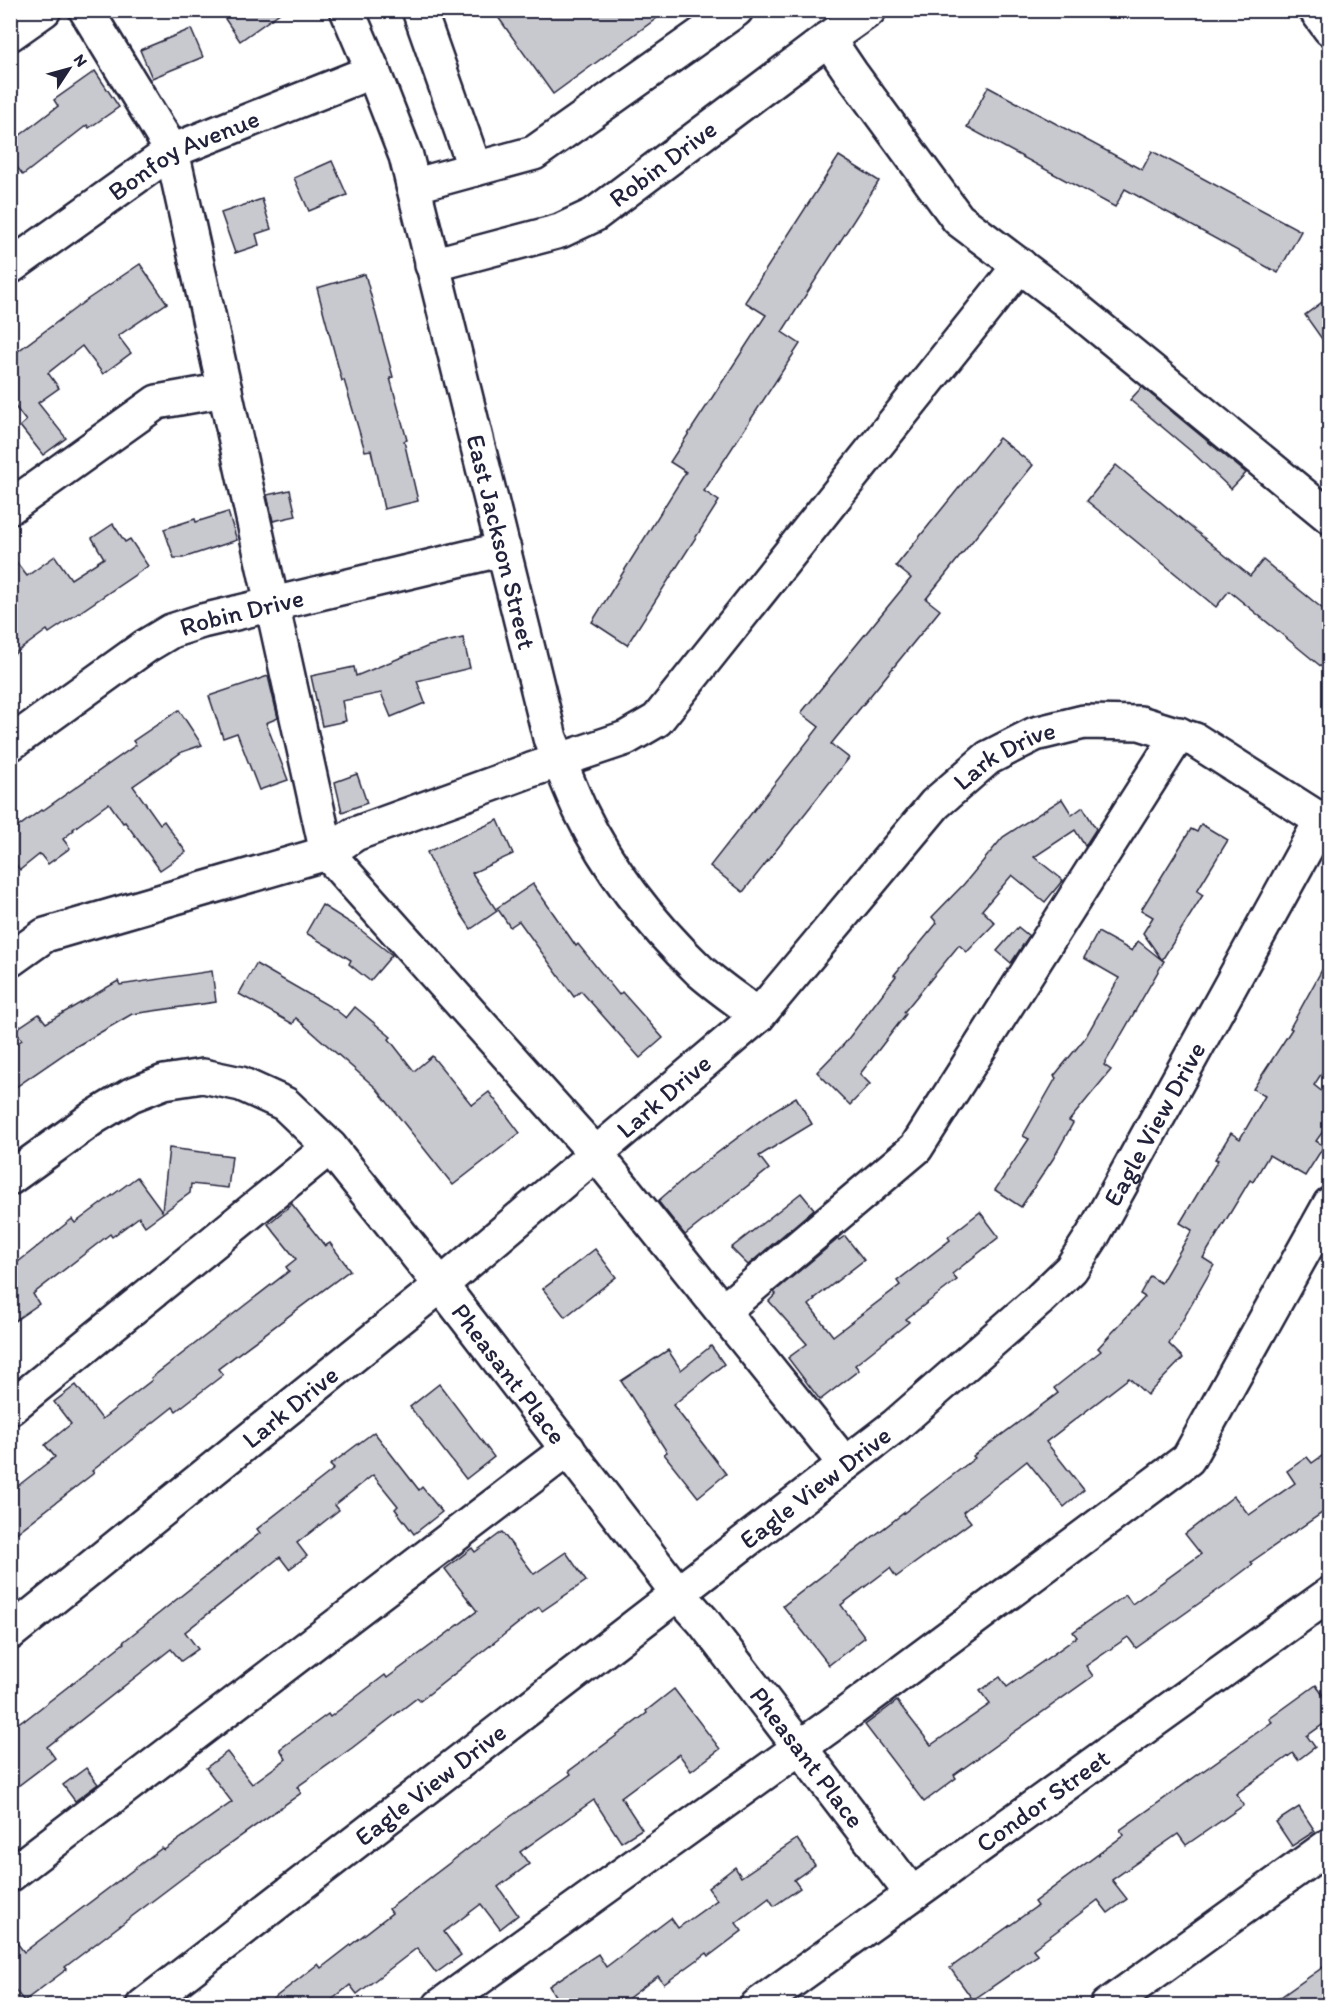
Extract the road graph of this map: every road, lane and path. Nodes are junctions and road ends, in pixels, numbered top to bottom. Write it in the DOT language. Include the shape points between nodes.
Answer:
graph roads {
  1 [pos="44,10"];
  2 [pos="86,10"];
  3 [pos="347,10"];
  4 [pos="418,10"];
  5 [pos="736,10"];
  6 [pos="869,10"];
  7 [pos="1316,10"];
  8 [pos="1329,29"];
  9 [pos="10,34"];
  10 [pos="828,39"];
  11 [pos="373,71"];
  12 [pos="172,151"];
  13 [pos="476,169"];
  14 [pos="413,186"];
  15 [pos="432,265"];
  16 [pos="1020,266"];
  17 [pos="10,267"];
  18 [pos="225,390"];
  19 [pos="10,507"];
  20 [pos="1329,517"];
  21 [pos="504,549"];
  22 [pos="272,604"];
  23 [pos="1179,734"];
  24 [pos="10,744"];
  25 [pos="560,762"];
  26 [pos="1325,823"];
  27 [pos="327,853"];
  28 [pos="10,960"];
  29 [pos="758,1016"];
  30 [pos="330,1147"];
  31 [pos="596,1154"];
  32 [pos="10,1178"];
  33 [pos="1329,1204"];
  34 [pos="441,1285"];
  35 [pos="723,1311"];
  36 [pos="10,1408"];
  37 [pos="568,1449"];
  38 [pos="844,1464"];
  39 [pos="677,1592"];
  40 [pos="1329,1594"];
  41 [pos="10,1633"];
  42 [pos="799,1748"];
  43 [pos="1329,1845"];
  44 [pos="10,1875"];
  45 [pos="912,1894"];
  46 [pos="143,2006"];
  47 [pos="440,2006"];
  48 [pos="757,2006"];
  49 [pos="1107,2006"];
  1 -- 9 [label="street"];
  2 -- 12 [label="street"];
  3 -- 11 [label="street, East Jackson Street"];
  4 -- 13 [label="street"];
  5 -- 13 [label="street" via="534,153"];
  6 -- 10 [label="street, Robin Drive"];
  7 -- 8 [label="street"];
  10 -- 15 [label="street, Robin Drive" via="594,215 561,231"];
  10 -- 16 [label="street" via="958,219"];
  11 -- 12 [label="street, Bonfoy Avenue"];
  11 -- 14 [label="street, East Jackson Street" via="406,156"];
  12 -- 17 [label="street, Bonfoy Avenue"];
  12 -- 18 [label="street"];
  13 -- 14 [label="street"];
  14 -- 15 [label="street, East Jackson Street"];
  15 -- 21 [label="street, East Jackson Street"];
  16 -- 20 [label="street"];
  16 -- 25 [label="street" via="657,720 626,738"];
  18 -- 19 [label="street" via="157,402"];
  18 -- 22 [label="street"];
  21 -- 22 [label="street, Robin Drive"];
  21 -- 25 [label="street, East Jackson Street" via="550,738"];
  22 -- 24 [label="street, Robin Drive" via="171,631"];
  22 -- 27 [label="street"];
  23 -- 26 [label="street, Lark Drive" via="1195,740"];
  23 -- 29 [label="street, Lark Drive" via="1140,723 1084,722 1035,734 988,758 936,804"];
  23 -- 35 [label="street" via="916,1148"];
  25 -- 27 [label="street" via="355,834"];
  25 -- 29 [label="street, East Jackson Street" via="581,811 614,868 652,921 701,972"];
  26 -- 38 [label="street, Eagle View Drive" via="1071,1269 896,1425"];
  27 -- 28 [label="street" via="45,935"];
  27 -- 31 [label="street"];
  29 -- 31 [label="street, Lark Drive"];
  30 -- 32 [label="street, Pheasant Place" via="285,1104 241,1084 203,1076 164,1082 131,1095"];
  30 -- 34 [label="street, Pheasant Place"];
  30 -- 36 [label="street"];
  31 -- 34 [label="street, Lark Drive"];
  31 -- 35 [label="street"];
  33 -- 42 [label="street" via="1188,1459"];
  34 -- 37 [label="street, Pheasant Place"];
  34 -- 41 [label="street, Lark Drive"];
  35 -- 38 [label="street"];
  37 -- 39 [label="street, Pheasant Place"];
  37 -- 44 [label="street"];
  38 -- 39 [label="street, Eagle View Drive"];
  39 -- 42 [label="street, Pheasant Place" via="704,1621"];
  39 -- 46 [label="street, Eagle View Drive"];
  40 -- 45 [label="street, Condor Street"];
  42 -- 45 [label="street, Pheasant Place"];
  42 -- 47 [label="street"];
  43 -- 49 [label="street"];
  45 -- 48 [label="street, Condor Street"];
}
